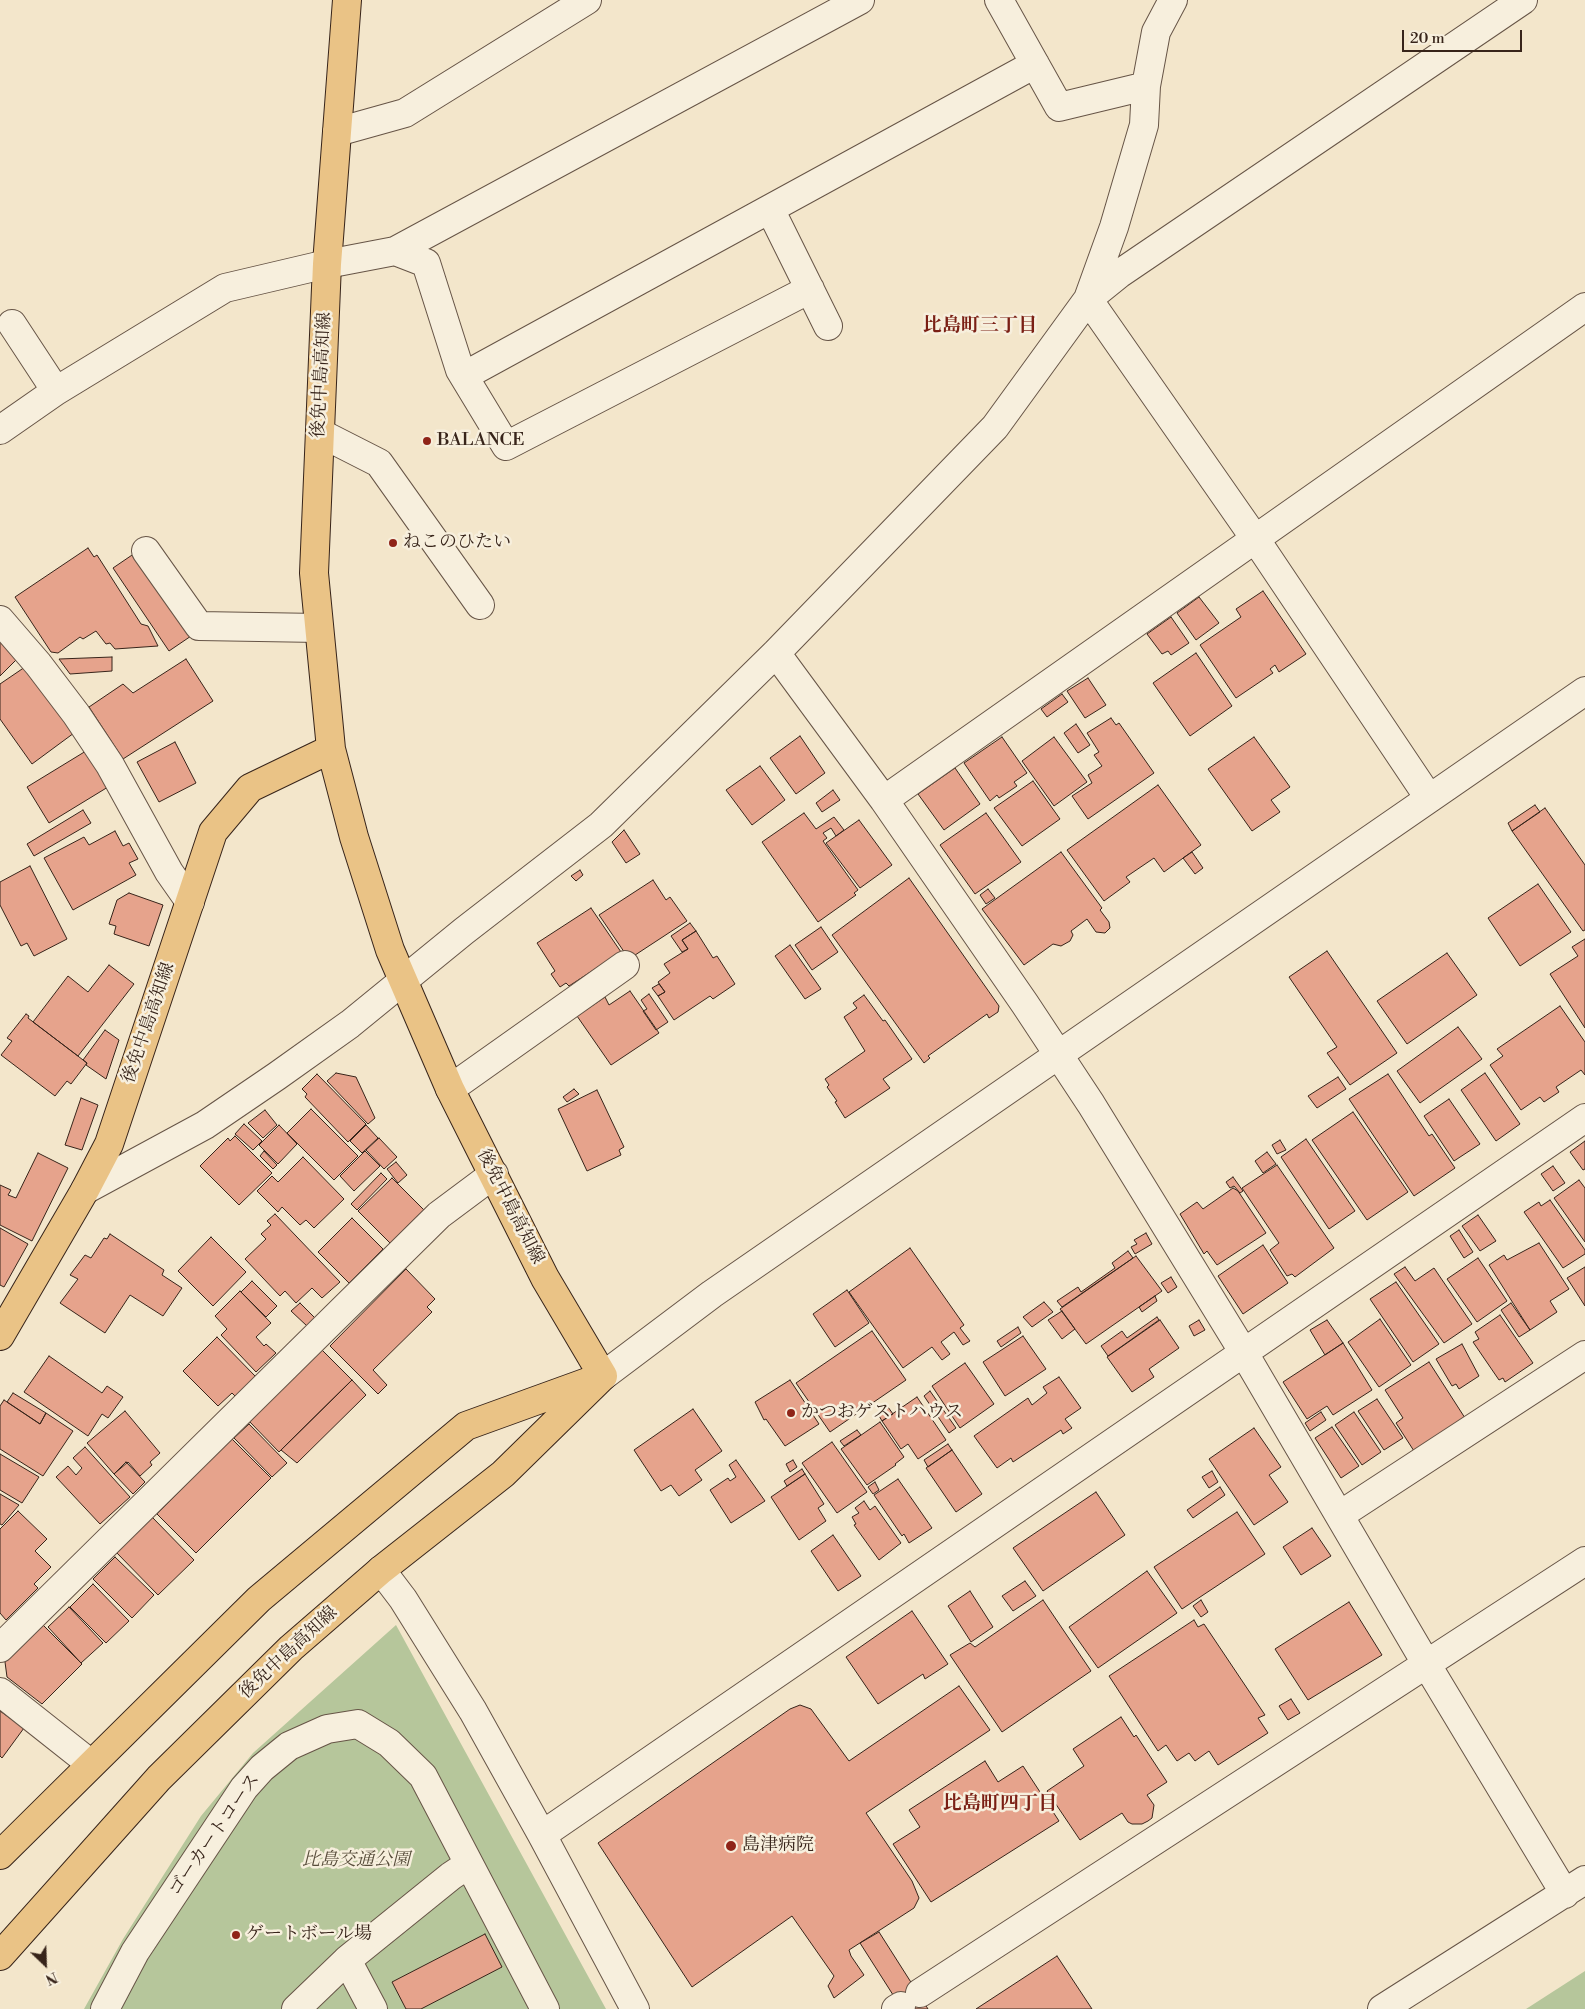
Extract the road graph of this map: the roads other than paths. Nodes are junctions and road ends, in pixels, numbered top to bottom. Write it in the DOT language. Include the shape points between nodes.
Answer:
graph roads {
  1 [pos="347,0"];
  2 [pos="587,0"];
  3 [pos="860,0"];
  4 [pos="999,0"];
  5 [pos="1173,0"];
  6 [pos="1523,0"];
  7 [pos="1035,64"];
  8 [pos="1146,86"];
  9 [pos="337,132"];
  10 [pos="770,209"];
  11 [pos="395,252"];
  12 [pos="327,264"];
  13 [pos="810,290"];
  14 [pos="1088,299"];
  15 [pos="1585,307"];
  16 [pos="12,324"];
  17 [pos="828,326"];
  18 [pos="464,376"];
  19 [pos="56,391"];
  20 [pos="0,430"];
  21 [pos="320,433"];
  22 [pos="1256,540"];
  23 [pos="146,551"];
  24 [pos="480,605"];
  25 [pos="0,620"];
  26 [pos="319,628"];
  27 [pos="776,653"];
  28 [pos="1585,691"];
  29 [pos="331,749"];
  30 [pos="1430,798"];
  31 [pos="884,800"];
  32 [pos="190,902"];
  33 [pos="625,965"];
  34 [pos="403,980"];
  35 [pos="1058,1054"];
  36 [pos="450,1089"];
  37 [pos="1585,1118"];
  38 [pos="494,1174"];
  39 [pos="85,1190"];
  40 [pos="0,1336"];
  41 [pos="1244,1353"];
  42 [pos="1585,1354"];
  43 [pos="603,1376"];
  44 [pos="1340,1516"];
  45 [pos="1585,1562"];
  46 [pos="381,1570"];
  47 [pos="0,1648"];
  48 [pos="1427,1665"];
  49 [pos="0,1692"];
  50 [pos="91,1764"];
  51 [pos="542,1835"];
  52 [pos="0,1855"];
  53 [pos="469,1864"];
  54 [pos="1575,1887"];
  55 [pos="0,1956"];
  56 [pos="346,1960"];
  57 [pos="906,2003"];
  58 [pos="105,2009"];
  59 [pos="296,2009"];
  60 [pos="373,2009"];
  61 [pos="545,2009"];
  62 [pos="635,2009"];
  63 [pos="1382,2009"];
  1 -- 9 [label="main road, 後免中島高知線"];
  2 -- 9 [label="street" via="405,113"];
  3 -- 11 [label="street"];
  4 -- 7 [label="street"];
  5 -- 8 [label="street" via="1156,32"];
  6 -- 14 [label="street" via="1119,274"];
  7 -- 8 [label="street" via="1059,107"];
  7 -- 10 [label="street"];
  8 -- 14 [label="street" via="1144,124 1114,227"];
  9 -- 12 [label="main road, 後免中島高知線"];
  10 -- 13 [label="street"];
  10 -- 18 [label="street"];
  11 -- 12 [label="street"];
  11 -- 18 [label="street" via="426,263"];
  12 -- 19 [label="street" via="224,288"];
  12 -- 21 [label="main road, 後免中島高知線"];
  13 -- 17 [label="street"];
  13 -- 18 [label="street" via="506,446"];
  14 -- 22 [label="street"];
  14 -- 27 [label="street" via="995,427"];
  15 -- 22 [label="street"];
  16 -- 19 [label="street"];
  19 -- 20 [label="street"];
  21 -- 24 [label="street" via="379,463"];
  21 -- 26 [label="main road, 後免中島高知線" via="314,574"];
  22 -- 30 [label="street"];
  22 -- 31 [label="street"];
  23 -- 26 [label="street" via="199,626"];
  25 -- 32 [label="street" via="76,714 110,765 169,872"];
  26 -- 29 [label="main road, 後免中島高知線"];
  27 -- 31 [label="street"];
  27 -- 34 [label="street" via="601,825"];
  28 -- 30 [label="street"];
  29 -- 32 [label="main road, 後免中島高知線" via="245,792 213,832"];
  29 -- 34 [label="main road, 後免中島高知線" via="354,836 390,950"];
  30 -- 35 [label="street"];
  31 -- 35 [label="street"];
  32 -- 39 [label="main road, 後免中島高知線" via="109,1144"];
  33 -- 36 [label="street"];
  34 -- 36 [label="main road, 後免中島高知線"];
  34 -- 39 [label="street" via="350,1024 205,1125"];
  35 -- 41 [label="street"];
  35 -- 43 [label="street" via="712,1294"];
  36 -- 38 [label="main road, 後免中島高知線"];
  37 -- 41 [label="street"];
  38 -- 43 [label="main road, 後免中島高知線" via="545,1278"];
  38 -- 47 [label="street" via="439,1215"];
  39 -- 40 [label="main road, 後免中島高知線"];
  41 -- 44 [label="street"];
  41 -- 51 [label="street"];
  42 -- 44 [label="street"];
  43 -- 46 [label="main road, 後免中島高知線" via="503,1474"];
  43 -- 50 [label="main road" via="466,1426 259,1599"];
  44 -- 48 [label="street"];
  45 -- 48 [label="street"];
  46 -- 51 [label="street" via="403,1599 473,1711"];
  46 -- 55 [label="main road, 後免中島高知線" via="291,1648 159,1778"];
  48 -- 54 [label="street"];
  48 -- 57 [label="street"];
  49 -- 50 [label="street"];
  50 -- 52 [label="main road"];
  51 -- 62 [label="street"];
  53 -- 56 [label="street"];
  53 -- 58 [label="street, ゴーカートコース" via="424,1776 389,1743 358,1724 327,1729 289,1746 244,1788 136,1952"];
  53 -- 61 [label="street, ゴーカートコース"];
  54 -- 63 [label="street"];
  56 -- 59 [label="street"];
  56 -- 60 [label="street"];
}
